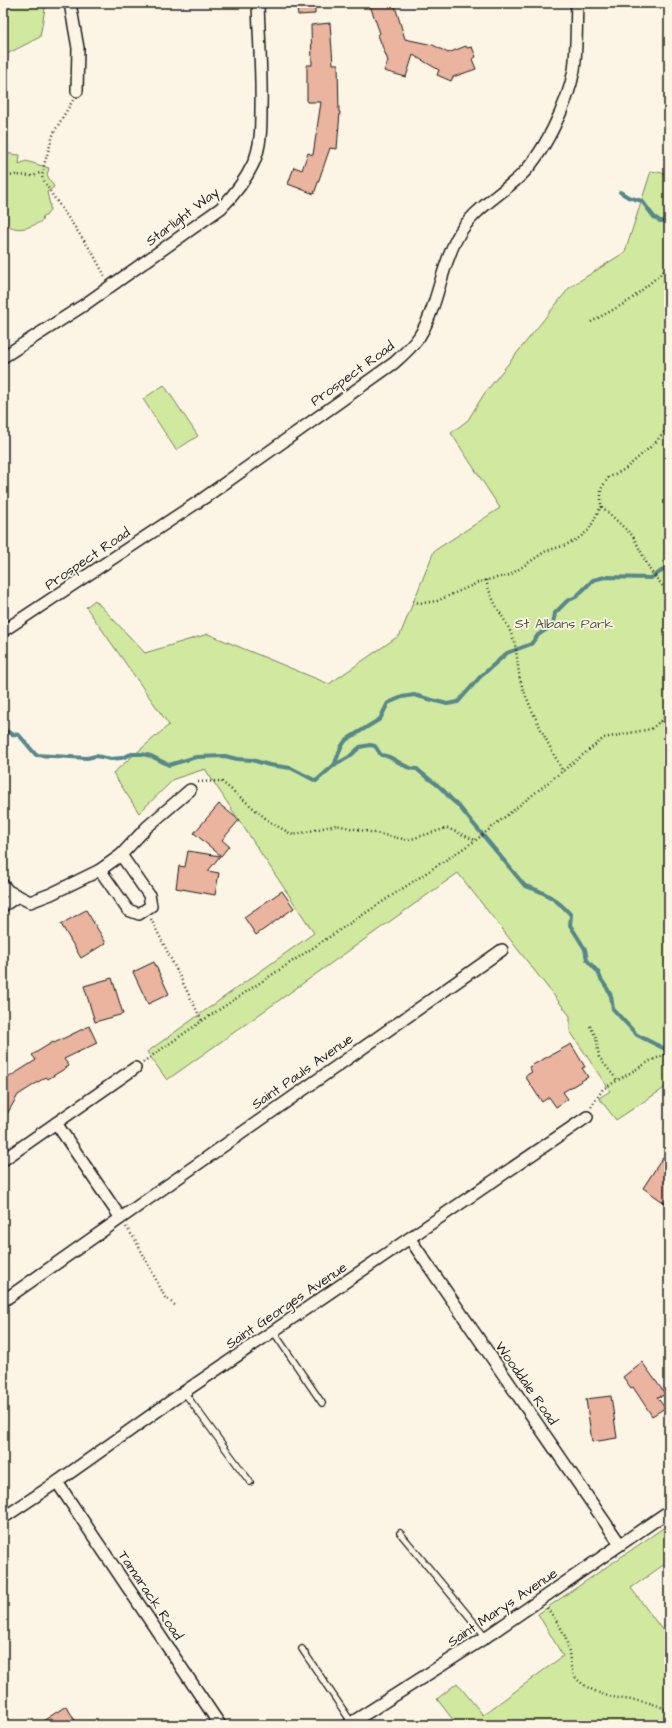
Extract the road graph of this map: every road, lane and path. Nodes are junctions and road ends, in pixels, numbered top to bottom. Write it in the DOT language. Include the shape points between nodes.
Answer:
graph roads {
  1 [pos="70,3"];
  2 [pos="258,3"];
  3 [pos="577,3"];
  4 [pos="77,91"];
  5 [pos="42,172"];
  6 [pos="3,177"];
  7 [pos="669,267"];
  8 [pos="111,285"];
  9 [pos="591,322"];
  10 [pos="3,357"];
  11 [pos="669,426"];
  12 [pos="601,506"];
  13 [pos="486,580"];
  14 [pos="669,594"];
  15 [pos="413,602"];
  16 [pos="3,631"];
  17 [pos="669,710"];
  18 [pos="660,721"];
  19 [pos="669,730"];
  20 [pos="563,772"];
  21 [pos="190,790"];
  22 [pos="476,840"];
  23 [pos="121,855"];
  24 [pos="100,870"];
  25 [pos="3,885"];
  26 [pos="18,896"];
  27 [pos="3,906"];
  28 [pos="154,924"];
  29 [pos="502,950"];
  30 [pos="202,1021"];
  31 [pos="590,1026"];
  32 [pos="669,1053"];
  33 [pos="135,1068"];
  34 [pos="618,1080"];
  35 [pos="586,1117"];
  36 [pos="56,1123"];
  37 [pos="3,1160"];
  38 [pos="120,1217"];
  39 [pos="410,1239"];
  40 [pos="136,1241"];
  41 [pos="3,1301"];
  42 [pos="177,1307"];
  43 [pos="273,1331"];
  44 [pos="184,1392"];
  45 [pos="322,1404"];
  46 [pos="57,1482"];
  47 [pos="250,1482"];
  48 [pos="669,1511"];
  49 [pos="3,1518"];
  50 [pos="400,1533"];
  51 [pos="620,1544"];
  52 [pos="541,1600"];
  53 [pos="486,1637"];
  54 [pos="302,1649"];
  55 [pos="669,1712"];
  56 [pos="350,1724"];
  57 [pos="220,1725"];
  1 -- 4 [label="street" via="78,48"];
  2 -- 8 [label="street, Starlight Way" via="261,101 260,136 254,163 236,192 221,208"];
  3 -- 16 [label="street, Prospect Road" via="574,70 552,130 537,156 518,178 482,207 465,224 456,238 419,338 394,363 204,498"];
  4 -- 5 [label="path" via="54,132"];
  5 -- 6 [label="path" via="33,176"];
  5 -- 8 [label="path" via="51,193 75,226"];
  7 -- 9 [label="path" via="629,301"];
  8 -- 10 [label="street, Starlight Way"];
  11 -- 12 [label="path" via="655,443 625,469 608,478 601,489"];
  12 -- 13 [label="path" via="589,530 579,538 546,551 510,575"];
  12 -- 14 [label="path" via="633,536 650,570"];
  13 -- 15 [label="path" via="437,601"];
  13 -- 20 [label="path" via="492,600 514,643 521,682 537,722"];
  17 -- 18 [label="path"];
  18 -- 19 [label="path"];
  18 -- 20 [label="path" via="651,729 604,738"];
  20 -- 22 [label="path"];
  21 -- 22 [label="path" via="199,781 221,781 270,822 293,835 336,825 408,840 448,828"];
  21 -- 23 [label="street" via="147,827"];
  22 -- 30 [label="path"];
  23 -- 24 [label="street"];
  23 -- 24 [label="street" via="149,895 151,906 140,914 128,910"];
  24 -- 26 [label="street" via="30,902"];
  25 -- 26 [label="street"];
  26 -- 27 [label="street"];
  28 -- 30 [label="path"];
  29 -- 38 [label="street, Saint Pauls Avenue"];
  30 -- 33 [label="path"];
  31 -- 34 [label="path" via="596,1037 599,1057"];
  32 -- 34 [label="path"];
  33 -- 36 [label="street"];
  34 -- 35 [label="path" via="599,1093"];
  35 -- 39 [label="street, Saint Georges Avenue"];
  36 -- 37 [label="street"];
  36 -- 38 [label="street"];
  38 -- 41 [label="street, Saint Pauls Avenue"];
  39 -- 43 [label="street, Saint Georges Avenue"];
  39 -- 51 [label="street, Wooddale Road"];
  40 -- 42 [label="path" via="165,1298"];
  43 -- 44 [label="street, Saint Georges Avenue"];
  43 -- 45 [label="lane"];
  44 -- 46 [label="street, Saint Georges Avenue"];
  44 -- 47 [label="lane"];
  46 -- 49 [label="street, Saint Georges Avenue"];
  46 -- 57 [label="street, Tamarack Road"];
  48 -- 51 [label="street, Saint Marys Avenue"];
  50 -- 53 [label="lane"];
  51 -- 52 [label="street, Saint Marys Avenue"];
  52 -- 53 [label="street, Saint Marys Avenue"];
  52 -- 55 [label="path" via="567,1641 571,1670 577,1679 585,1686 612,1697 649,1703"];
  53 -- 56 [label="street, Saint Marys Avenue"];
  54 -- 56 [label="lane"];
}
